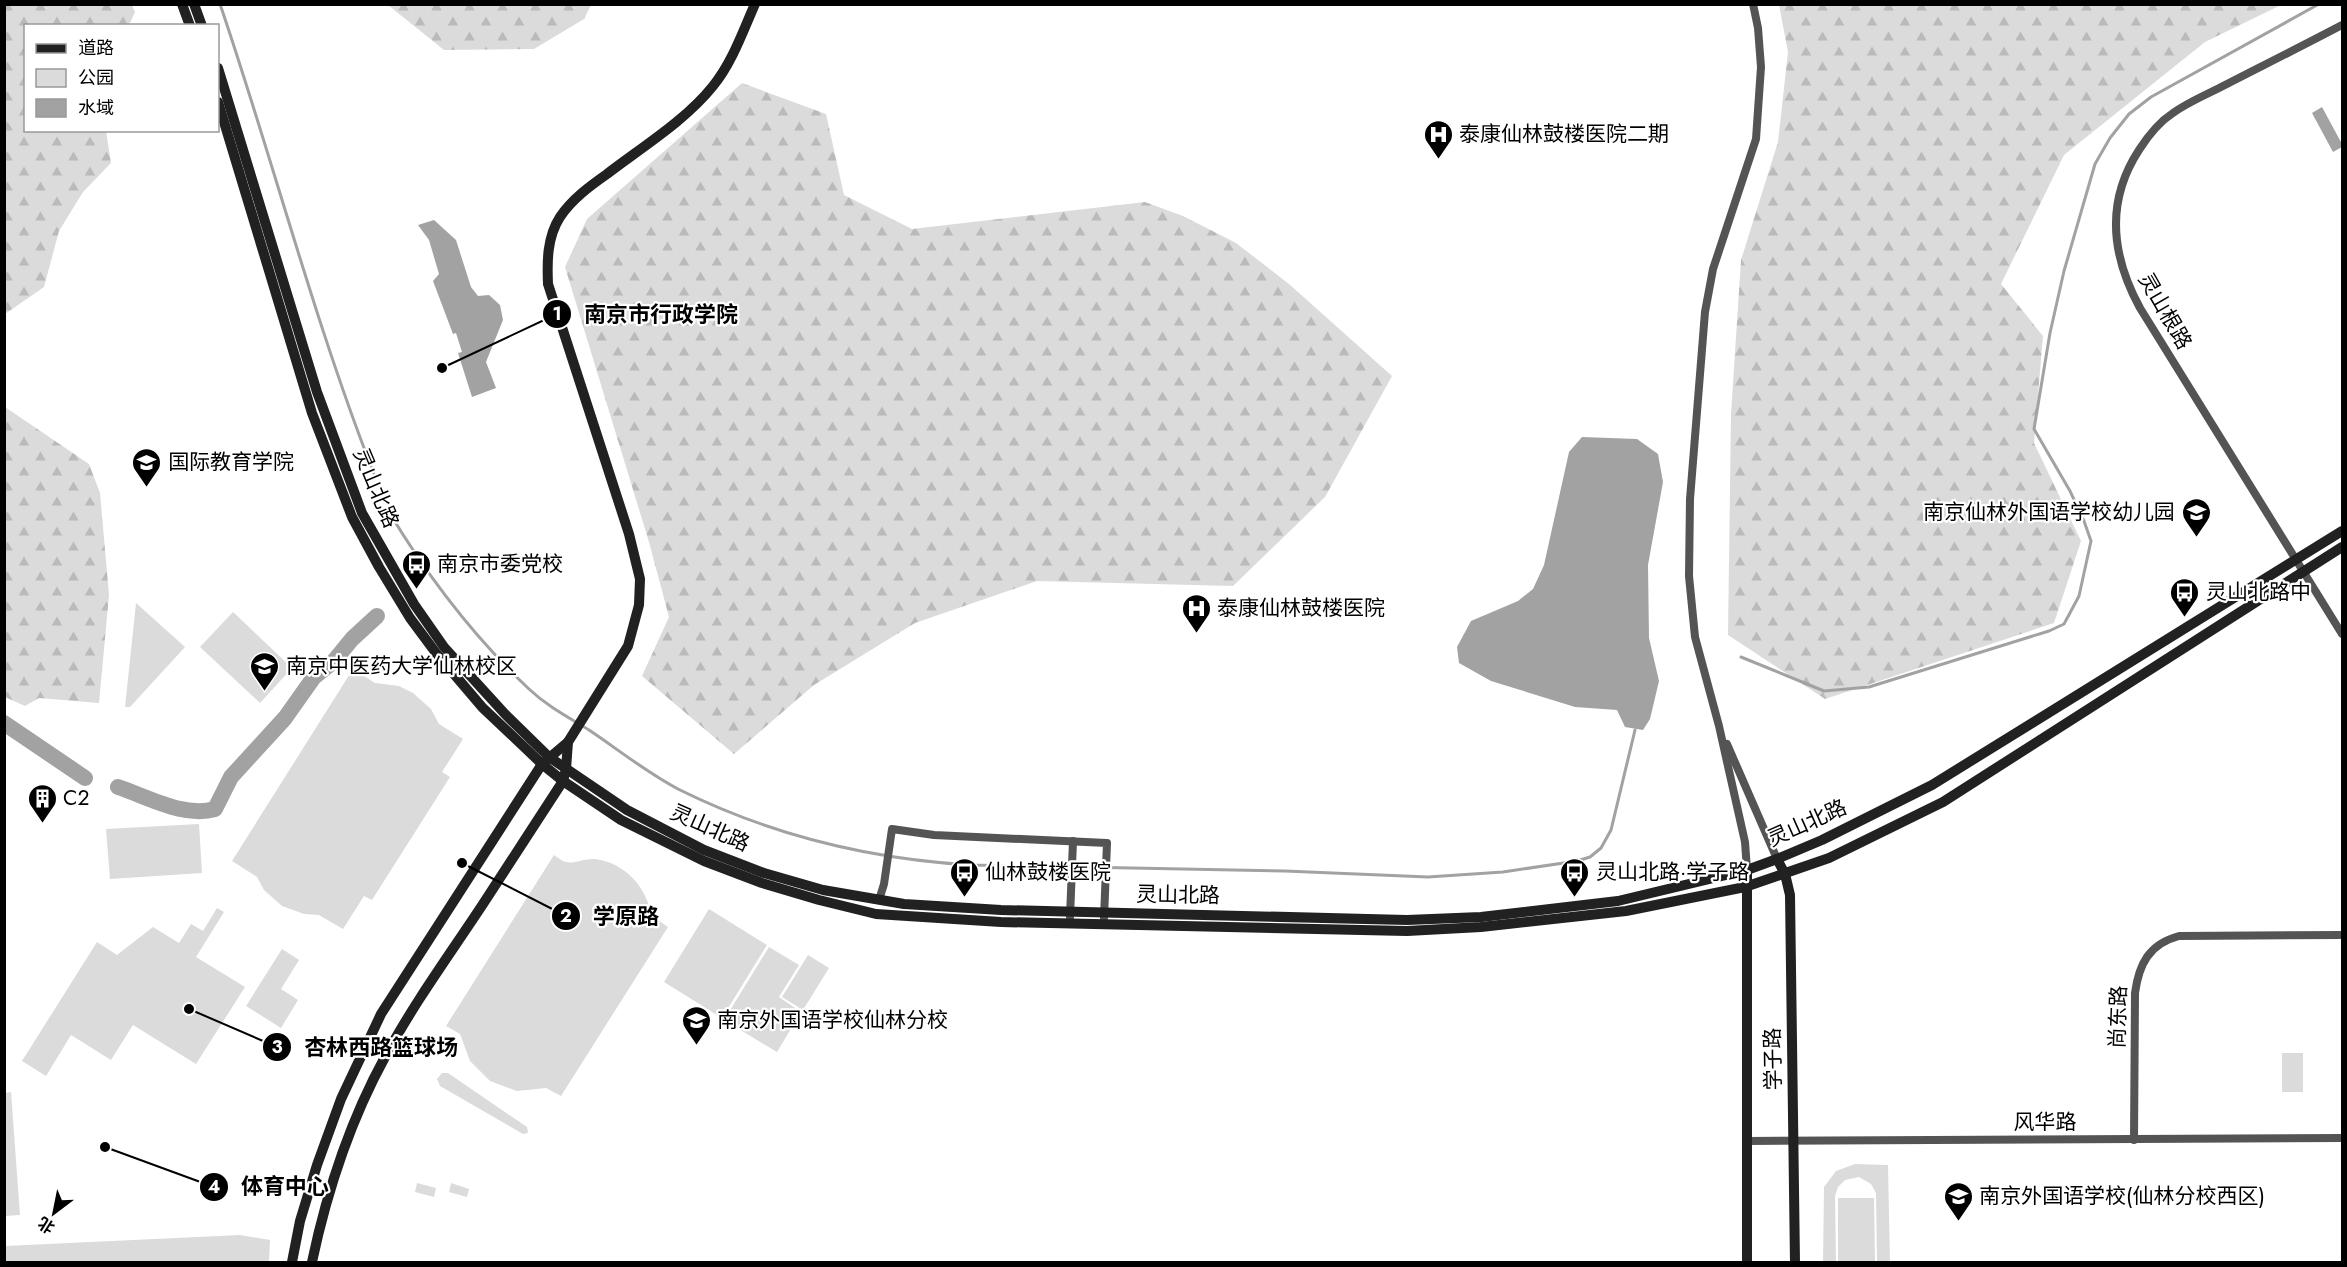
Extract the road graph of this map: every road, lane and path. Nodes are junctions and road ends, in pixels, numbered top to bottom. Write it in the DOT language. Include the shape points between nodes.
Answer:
graph roads {
  1 [pos="182,4"];
  2 [pos="194,4"];
  3 [pos="755,4"];
  4 [pos="1753,4"];
  5 [pos="189,24"];
  6 [pos="201,24"];
  7 [pos="2343,24"];
  8 [pos="219,71"];
  9 [pos="219,105"];
  10 [pos="2343,531"];
  11 [pos="2343,547"];
  12 [pos="2297,558"];
  13 [pos="2304,571"];
  14 [pos="2343,634"];
  15 [pos="1719,726"];
  16 [pos="568,742"];
  17 [pos="545,761"];
  18 [pos="566,769"];
  19 [pos="562,781"];
  20 [pos="1073,841"];
  21 [pos="1777,858"];
  22 [pos="1747,870"];
  23 [pos="1785,874"];
  24 [pos="1745,887"];
  25 [pos="879,900"];
  26 [pos="1071,912"];
  27 [pos="1104,913"];
  28 [pos="1070,924"];
  29 [pos="1104,925"];
  30 [pos="2343,935"];
  31 [pos="2343,1138"];
  32 [pos="2134,1140"];
  33 [pos="1747,1141"];
  34 [pos="1794,1141"];
  35 [pos="292,1263"];
  36 [pos="312,1263"];
  37 [pos="1747,1263"];
  38 [pos="1795,1263"];
  1 -- 5 [label="main road"];
  2 -- 6 [label="main road"];
  3 -- 16 [label="main road" via="713,86 691,109 581,193 560,218 551,239 548,284 640,579 639,605 628,646"];
  4 -- 15 [label="street" via="1761,67 1756,139 1713,269 1705,312 1690,499 1689,576 1695,637"];
  7 -- 12 [label="street, 灵山根路" via="2173,112 2148,135 2118,192 2115,229 2119,260 2135,298"];
  8 -- 17 [label="main road, 灵山北路" via="317,392 362,513 414,604 444,646"];
  9 -- 17 [label="main road, 灵山北路" via="312,414 352,517 410,618 435,653 483,707"];
  10 -- 12 [label="main road, 灵山北路"];
  11 -- 13 [label="main road, 灵山北路"];
  12 -- 13 [label="street"];
  12 -- 21 [label="main road, 灵山北路" via="1932,785"];
  13 -- 14 [label="street"];
  13 -- 23 [label="main road, 灵山北路" via="1943,802 1829,858"];
  15 -- 21 [label="street"];
  15 -- 22 [label="street" via="1745,842"];
  16 -- 17 [label="main road"];
  16 -- 18 [label="main road"];
  17 -- 18 [label="main road, 灵山北路"];
  17 -- 19 [label="main road, 灵山北路"];
  17 -- 35 [label="main road" via="381,1014 341,1100 317,1165"];
  18 -- 19 [label="main road"];
  18 -- 25 [label="main road, 灵山北路" via="627,810 704,850 823,890"];
  19 -- 28 [label="main road, 灵山北路" via="621,820 704,861 762,884 876,914"];
  19 -- 36 [label="main road" via="385,1057 338,1167"];
  20 -- 25 [label="street" via="934,835 892,829 885,884"];
  20 -- 26 [label="street"];
  20 -- 27 [label="street" via="1107,843"];
  21 -- 22 [label="main road, 灵山北路"];
  21 -- 23 [label="main road, 学子路"];
  22 -- 24 [label="main road, 学子路"];
  22 -- 27 [label="main road, 灵山北路" via="1618,902 1481,917 1407,920"];
  23 -- 24 [label="main road, 灵山北路"];
  23 -- 34 [label="main road, 学子路" via="1790,895"];
  24 -- 29 [label="main road, 灵山北路" via="1626,911 1481,927 1418,930"];
  24 -- 33 [label="main road, 学子路"];
  25 -- 26 [label="main road, 灵山北路"];
  26 -- 27 [label="main road, 灵山北路"];
  26 -- 28 [label="street"];
  27 -- 29 [label="street"];
  28 -- 29 [label="main road, 灵山北路"];
  30 -- 32 [label="street, 尚东路" via="2179,936 2152,950 2138,974 2135,993"];
  31 -- 32 [label="street, 风华路"];
  32 -- 34 [label="street, 风华路"];
  33 -- 34 [label="street, 风华路"];
  33 -- 37 [label="main road, 学子路"];
  34 -- 38 [label="main road, 学子路"];
}
